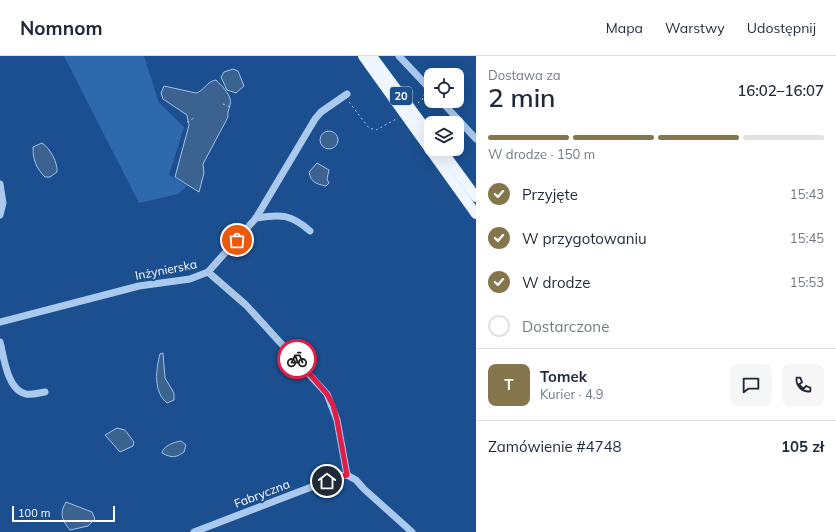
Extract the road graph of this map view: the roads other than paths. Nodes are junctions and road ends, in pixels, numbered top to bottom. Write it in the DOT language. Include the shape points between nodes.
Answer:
graph roads {
  1 [pos="363,56"];
  2 [pos="372,56"];
  3 [pos="399,56"];
  4 [pos="424,83"];
  5 [pos="345,95"];
  6 [pos="447,108"];
  7 [pos="424,127"];
  8 [pos="476,139"];
  9 [pos="446,156"];
  10 [pos="0,184"];
  11 [pos="476,197"];
  12 [pos="476,214"];
  13 [pos="0,215"];
  14 [pos="256,218"];
  15 [pos="310,231"];
  16 [pos="208,272"];
  17 [pos="0,322"];
  18 [pos="0,342"];
  19 [pos="45,392"];
  20 [pos="347,475"];
  21 [pos="194,532"];
  22 [pos="412,532"];
  1 -- 12 [label="main road, 20"];
  2 -- 7 [label="main road, 20"];
  3 -- 4 [label="street"];
  5 -- 14 [label="street, Inżynierska" via="315,119"];
  6 -- 8 [label="street"];
  9 -- 11 [label="main road"];
  10 -- 13 [label="street" via="3,203"];
  14 -- 15 [label="street" via="286,216 299,221"];
  14 -- 16 [label="street, Inżynierska"];
  16 -- 17 [label="street, Inżynierska" via="190,279 139,286"];
  16 -- 20 [label="street" via="246,305 327,394 337,420"];
  18 -- 19 [label="street" via="12,382 17,389 25,394"];
  20 -- 21 [label="street, Fabryczna"];
  20 -- 22 [label="street" via="356,480"];
}
